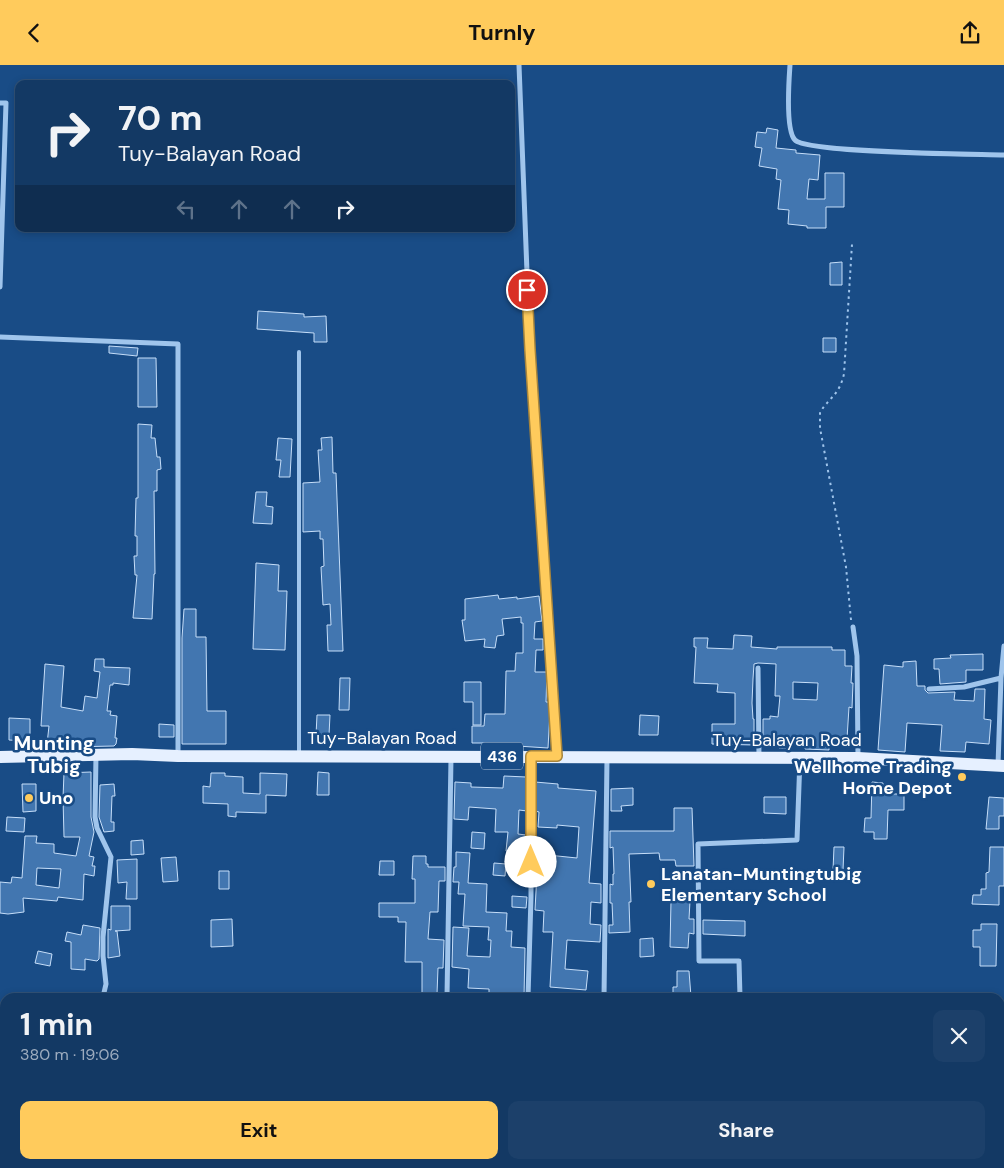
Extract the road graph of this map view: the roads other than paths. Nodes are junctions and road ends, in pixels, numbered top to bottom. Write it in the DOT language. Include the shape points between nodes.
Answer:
graph roads {
  1 [pos="520,65"];
  2 [pos="790,65"];
  3 [pos="0,103"];
  4 [pos="1004,155"];
  5 [pos="0,287"];
  6 [pos="0,337"];
  7 [pos="300,352"];
  8 [pos="853,627"];
  9 [pos="1004,646"];
  10 [pos="758,669"];
  11 [pos="1000,678"];
  12 [pos="929,689"];
  13 [pos="96,755"];
  14 [pos="178,756"];
  15 [pos="298,756"];
  16 [pos="451,756"];
  17 [pos="531,756"];
  18 [pos="557,756"];
  19 [pos="0,757"];
  20 [pos="607,757"];
  21 [pos="759,757"];
  22 [pos="800,757"];
  23 [pos="858,758"];
  24 [pos="1001,766"];
  25 [pos="104,993"];
  26 [pos="448,993"];
  27 [pos="528,993"];
  28 [pos="604,993"];
  29 [pos="740,993"];
  1 -- 18 [label="street" via="530,350"];
  2 -- 4 [label="street" via="791,133 795,141 802,144 833,149"];
  3 -- 5 [label="street" via="6,103"];
  6 -- 14 [label="street" via="178,344"];
  7 -- 15 [label="lane"];
  8 -- 23 [label="street" via="858,656"];
  9 -- 11 [label="street"];
  10 -- 21 [label="street"];
  11 -- 12 [label="street" via="964,687"];
  11 -- 24 [label="street"];
  13 -- 14 [label="main road, Tuy-Balayan Road / 436"];
  13 -- 19 [label="main road, Tuy-Balayan Road / 436"];
  13 -- 25 [label="street" via="95,817 111,857 103,947"];
  14 -- 15 [label="main road, Tuy-Balayan Road / 436"];
  15 -- 16 [label="main road, Tuy-Balayan Road / 436"];
  16 -- 17 [label="main road, Tuy-Balayan Road / 436"];
  16 -- 26 [label="street"];
  17 -- 18 [label="main road, Tuy-Balayan Road / 436"];
  17 -- 27 [label="street" via="532,897"];
  18 -- 20 [label="main road, Tuy-Balayan Road / 436"];
  20 -- 21 [label="main road, Tuy-Balayan Road / 436"];
  20 -- 28 [label="street"];
  21 -- 22 [label="main road, Tuy-Balayan Road / 436"];
  22 -- 23 [label="main road, Tuy-Balayan Road / 436"];
  22 -- 29 [label="street" via="797,840 698,844 699,961 738,961"];
  23 -- 24 [label="main road, Tuy-Balayan Road / 436"];
}
